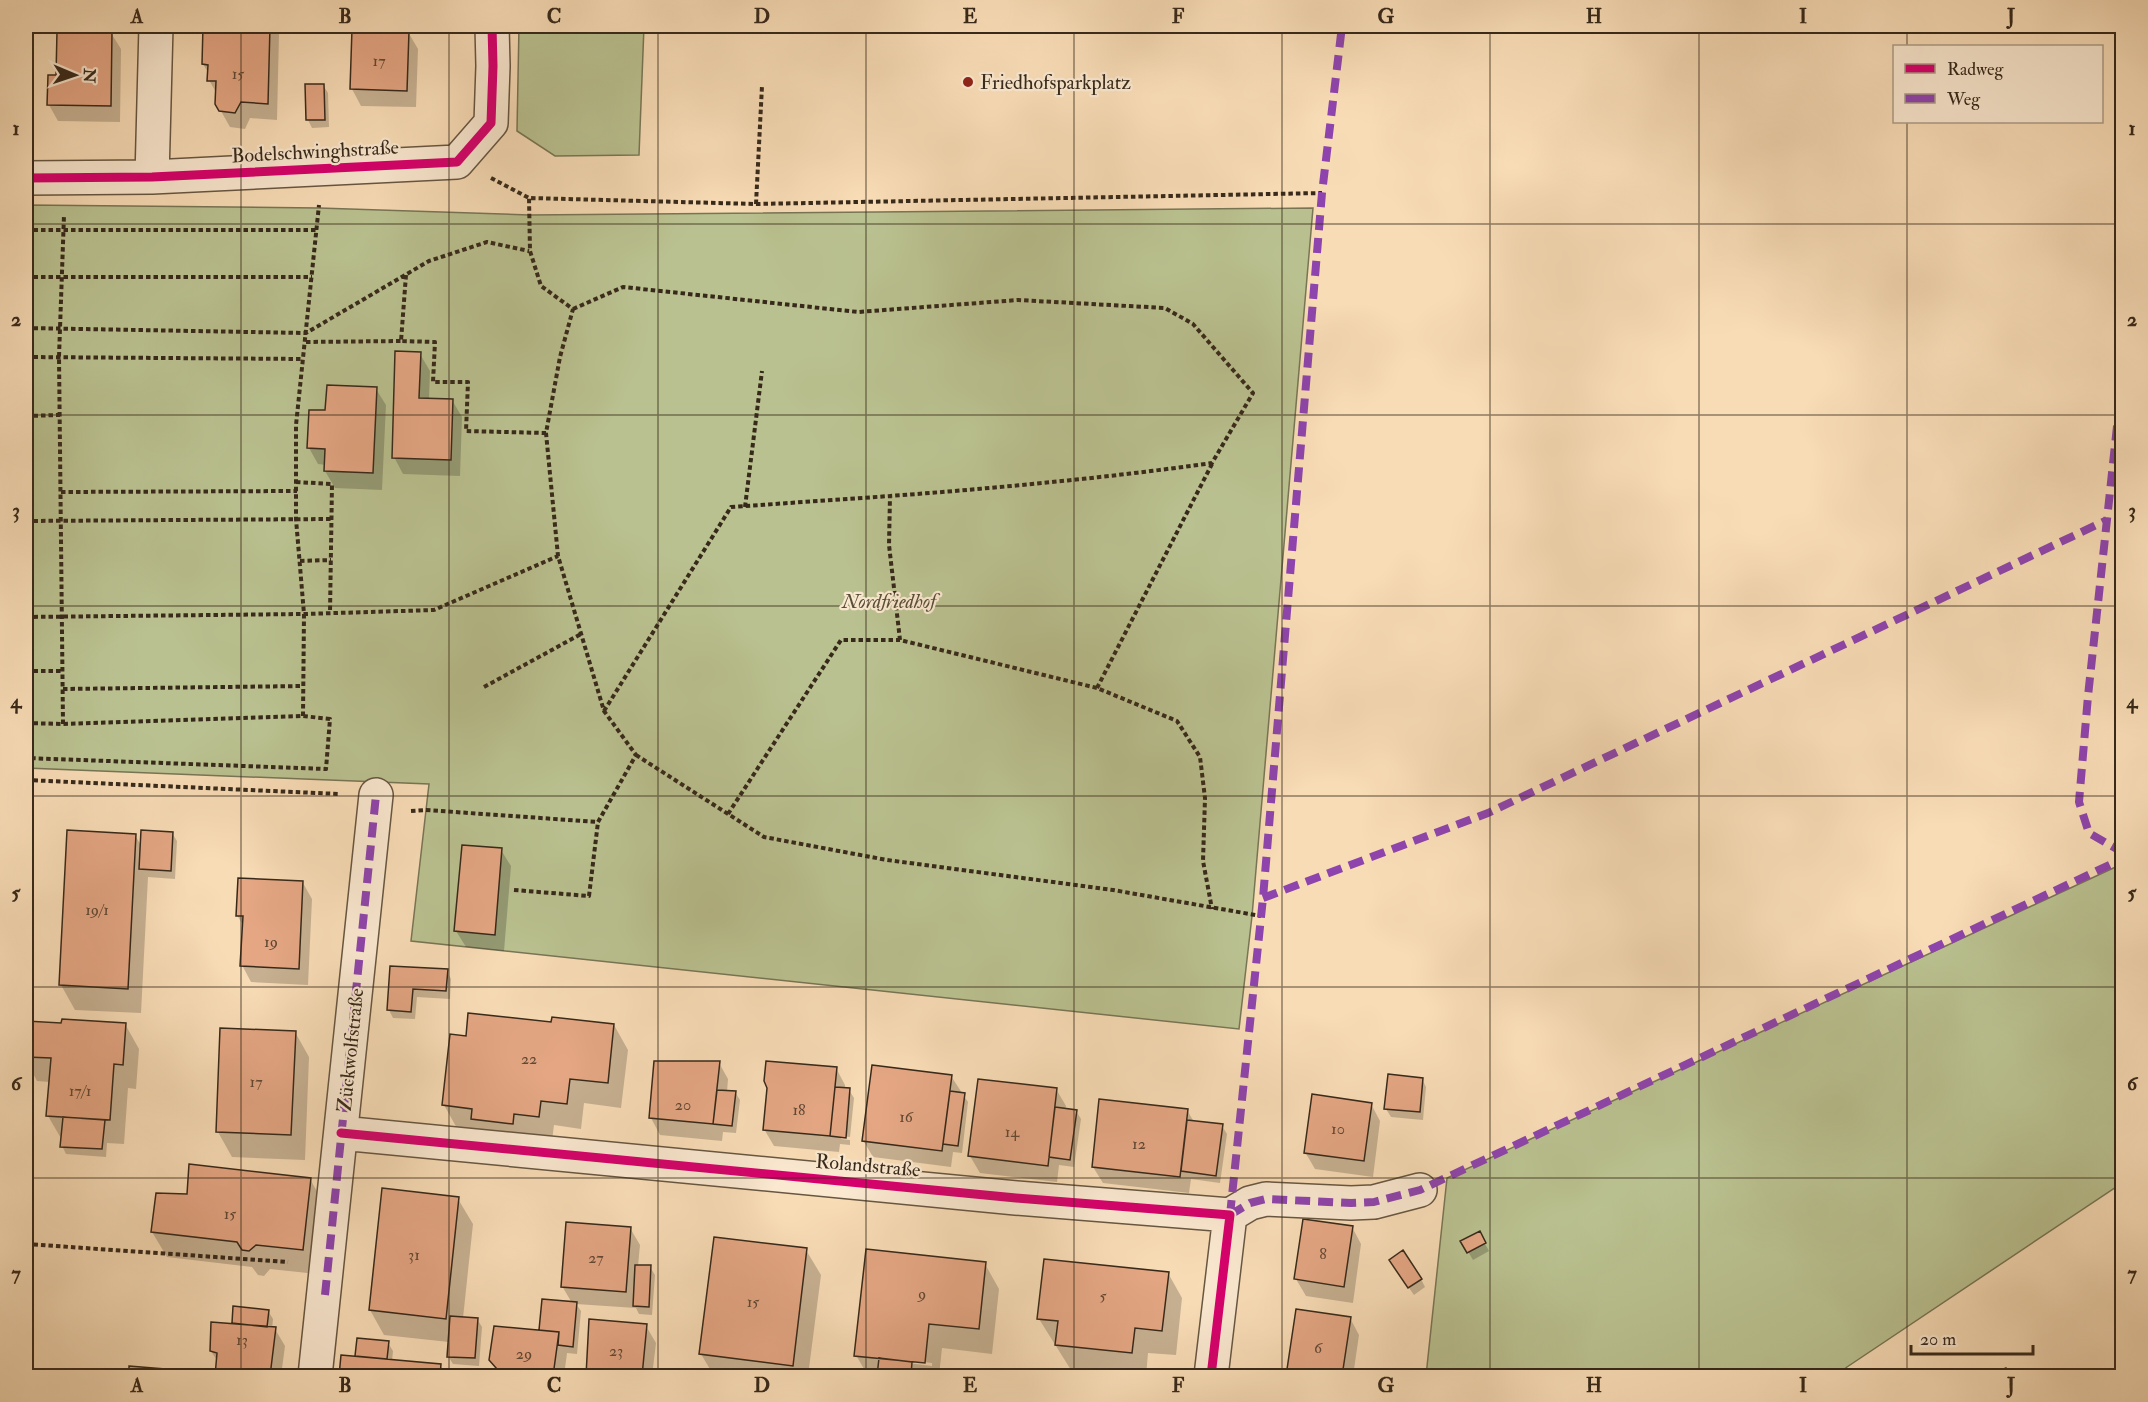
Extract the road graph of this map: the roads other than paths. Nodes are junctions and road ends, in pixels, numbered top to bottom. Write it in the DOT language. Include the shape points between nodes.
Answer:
graph roads {
  1 [pos="156,26"];
  2 [pos="492,26"];
  3 [pos="152,177"];
  4 [pos="26,178"];
  5 [pos="376,804"];
  6 [pos="342,1133"];
  7 [pos="1420,1190"];
  8 [pos="1230,1215"];
  9 [pos="315,1377"];
  10 [pos="1211,1377"];
  1 -- 3 [label="street"];
  2 -- 3 [label="street, Bodelschwinghstraße" via="491,123 457,162"];
  3 -- 4 [label="street, Bodelschwinghstraße"];
  5 -- 6 [label="street, Zückwolfstraße"];
  6 -- 8 [label="street, Rolandstraße"];
  6 -- 9 [label="street, Zückwolfstraße"];
  7 -- 8 [label="street" via="1374,1202 1266,1199"];
  8 -- 10 [label="street"];
}
